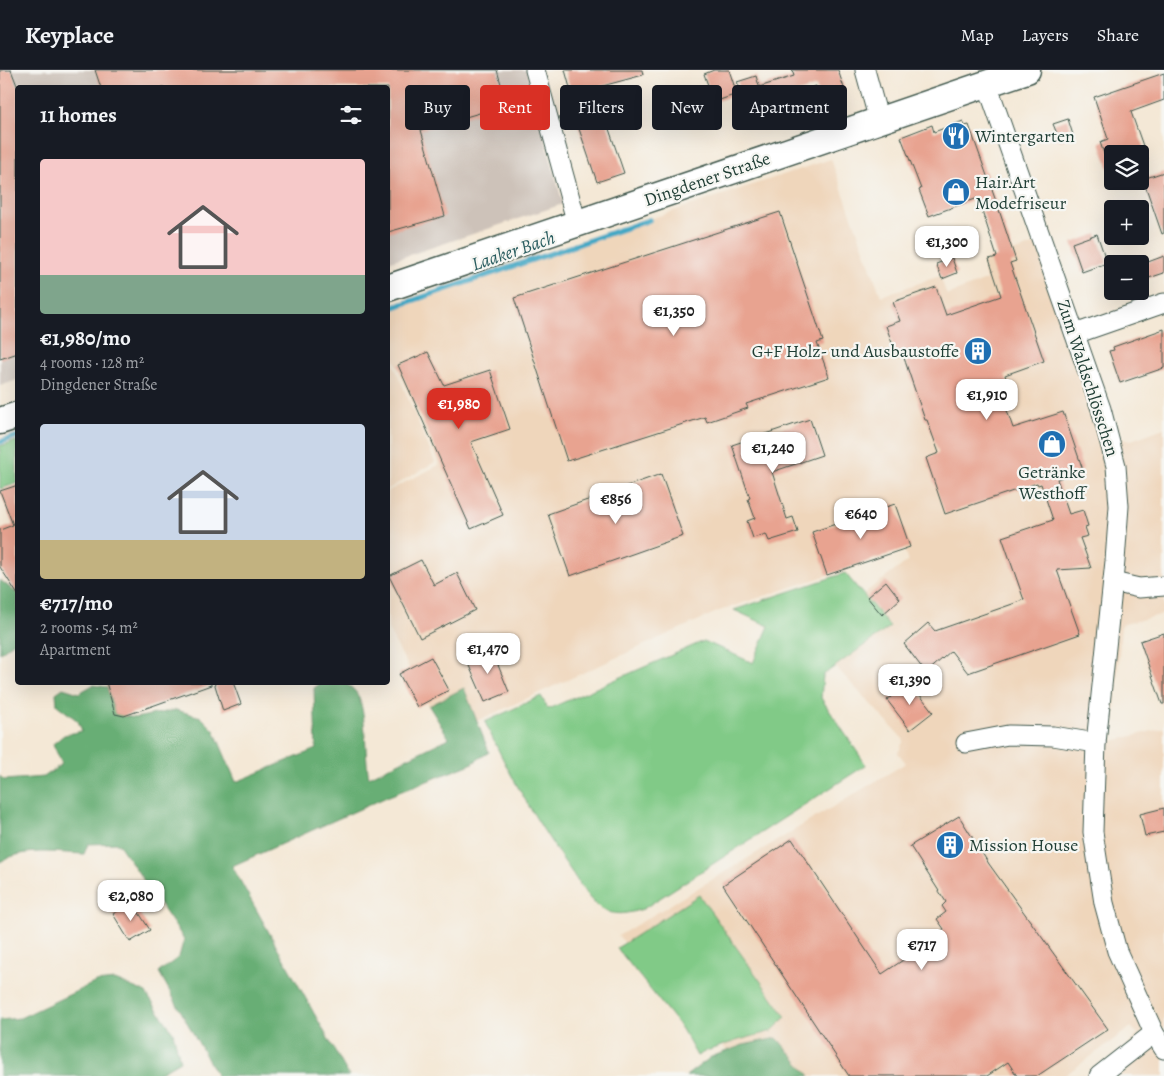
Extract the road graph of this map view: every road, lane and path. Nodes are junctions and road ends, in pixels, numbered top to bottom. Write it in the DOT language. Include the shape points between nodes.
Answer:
graph roads {
  1 [pos="535,70"];
  2 [pos="865,70"];
  3 [pos="1027,70"];
  4 [pos="987,84"];
  5 [pos="879,121"];
  6 [pos="577,224"];
  7 [pos="390,287"];
  8 [pos="1164,303"];
  9 [pos="1075,334"];
  10 [pos="15,416"];
  11 [pos="0,421"];
  12 [pos="1113,582"];
  13 [pos="1164,586"];
  14 [pos="966,742"];
  15 [pos="1096,744"];
  16 [pos="1154,1033"];
  17 [pos="1164,1049"];
  18 [pos="1099,1076"];
  1 -- 6 [label="street"];
  2 -- 5 [label="street"];
  3 -- 4 [label="main road, Dingdener Straße"];
  4 -- 5 [label="main road, Dingdener Straße"];
  4 -- 9 [label="street, Zum Waldschlösschen"];
  5 -- 6 [label="main road, Dingdener Straße"];
  6 -- 7 [label="main road, Dingdener Straße"];
  8 -- 9 [label="street"];
  9 -- 12 [label="street, Zum Waldschlösschen" via="1116,466 1119,506"];
  10 -- 11 [label="main road"];
  12 -- 13 [label="street" via="1139,588"];
  12 -- 15 [label="street, Zum Waldschlösschen"];
  14 -- 15 [label="street" via="1008,735 1053,736"];
  15 -- 16 [label="street, Zum Waldschlösschen" via="1093,832 1104,903 1117,950"];
  16 -- 17 [label="street, Zum Waldschlösschen"];
  16 -- 18 [label="street"];
}
